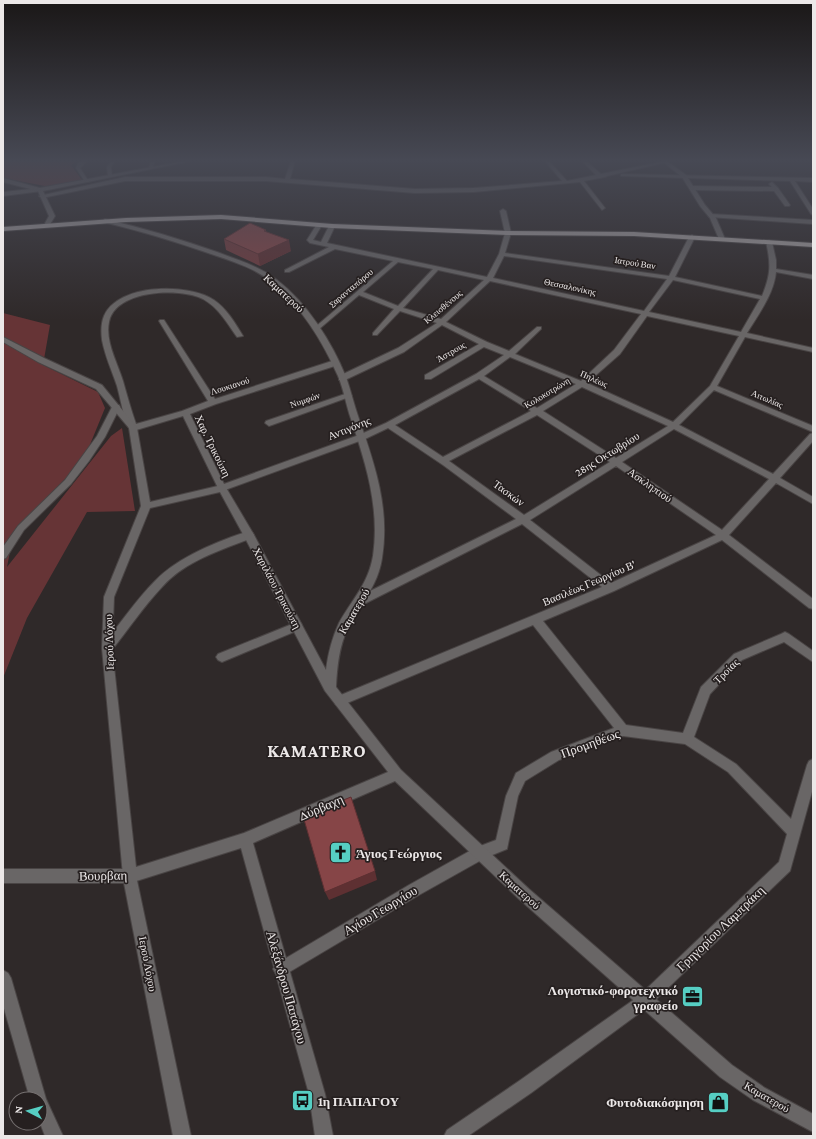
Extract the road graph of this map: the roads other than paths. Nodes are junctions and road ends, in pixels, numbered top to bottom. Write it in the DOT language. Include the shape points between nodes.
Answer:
graph roads {
  1 [pos="51,214"];
  2 [pos="504,214"];
  3 [pos="712,216"];
  4 [pos="105,221"];
  5 [pos="813,222"];
  6 [pos="47,225"];
  7 [pos="318,225"];
  8 [pos="332,226"];
  9 [pos="3,229"];
  10 [pos="508,233"];
  11 [pos="692,238"];
  12 [pos="722,239"];
  13 [pos="769,242"];
  14 [pos="322,245"];
  15 [pos="813,245"];
  16 [pos="334,247"];
  17 [pos="502,254"];
  18 [pos="397,260"];
  19 [pos="437,268"];
  20 [pos="773,270"];
  21 [pos="287,271"];
  22 [pos="813,277"];
  23 [pos="671,278"];
  24 [pos="489,279"];
  25 [pos="359,293"];
  26 [pos="764,298"];
  27 [pos="399,308"];
  28 [pos="644,313"];
  29 [pos="162,321"];
  30 [pos="442,322"];
  31 [pos="539,328"];
  32 [pos="316,329"];
  33 [pos="744,333"];
  34 [pos="375,334"];
  35 [pos="239,336"];
  36 [pos="3,340"];
  37 [pos="484,344"];
  38 [pos="813,350"];
  39 [pos="509,354"];
  40 [pos="335,363"];
  41 [pos="479,376"];
  42 [pos="428,377"];
  43 [pos="342,378"];
  44 [pos="582,384"];
  45 [pos="712,387"];
  46 [pos="348,396"];
  47 [pos="214,402"];
  48 [pos="116,407"];
  49 [pos="538,411"];
  50 [pos="185,413"];
  51 [pos="269,423"];
  52 [pos="389,425"];
  53 [pos="674,426"];
  54 [pos="133,428"];
  55 [pos="813,429"];
  56 [pos="813,436"];
  57 [pos="362,437"];
  58 [pos="444,460"];
  59 [pos="617,462"];
  60 [pos="775,479"];
  61 [pos="222,488"];
  62 [pos="813,501"];
  63 [pos="146,506"];
  64 [pos="525,519"];
  65 [pos="249,535"];
  66 [pos="723,536"];
  67 [pos="3,555"];
  68 [pos="610,588"];
  69 [pos="362,600"];
  70 [pos="813,605"];
  71 [pos="536,620"];
  72 [pos="297,626"];
  73 [pos="107,648"];
  74 [pos="222,657"];
  75 [pos="813,657"];
  76 [pos="330,688"];
  77 [pos="340,701"];
  78 [pos="624,730"];
  79 [pos="687,739"];
  80 [pos="813,765"];
  81 [pos="396,774"];
  82 [pos="795,832"];
  83 [pos="245,840"];
  84 [pos="480,853"];
  85 [pos="3,876"];
  86 [pos="130,876"];
  87 [pos="281,969"];
  88 [pos="3,978"];
  89 [pos="644,1001"];
  90 [pos="36,1091"];
  91 [pos="48,1122"];
  92 [pos="813,1123"];
  93 [pos="54,1136"];
  94 [pos="182,1136"];
  95 [pos="324,1136"];
  96 [pos="453,1136"];
  1 -- 6 [label="street"];
  2 -- 10 [label="street, Κλεισθένους"];
  3 -- 5 [label="street"];
  3 -- 12 [label="street"];
  4 -- 6 [label="main road"];
  4 -- 7 [label="main road" via="216,217"];
  4 -- 32 [label="street, Καματερού" via="181,240 256,269 284,291 306,314"];
  6 -- 9 [label="main road"];
  7 -- 8 [label="main road"];
  7 -- 14 [label="street" via="310,240"];
  8 -- 10 [label="main road"];
  8 -- 14 [label="street"];
  10 -- 11 [label="main road" via="634,234"];
  10 -- 17 [label="street, Κλεισθένους"];
  11 -- 12 [label="main road"];
  11 -- 23 [label="street, Κολοκοτρώνη"];
  12 -- 13 [label="main road"];
  13 -- 15 [label="main road"];
  13 -- 20 [label="street, 28ης Οκτωβρίου"];
  14 -- 16 [label="street, Θεσσαλονίκης"];
  16 -- 18 [label="street, Θεσσαλονίκης"];
  16 -- 21 [label="street"];
  17 -- 23 [label="street, Ιατρού Βαν"];
  17 -- 24 [label="street, Κλεισθένους"];
  18 -- 19 [label="street, Θεσσαλονίκης"];
  18 -- 25 [label="street, Σαρανταπόρου"];
  19 -- 24 [label="street, Θεσσαλονίκης"];
  19 -- 27 [label="street"];
  20 -- 22 [label="street"];
  20 -- 26 [label="street, 28ης Οκτωβρίου"];
  23 -- 26 [label="street, Ιατρού Βαν"];
  23 -- 28 [label="street, Κολοκοτρώνη"];
  24 -- 28 [label="street, Θεσσαλονίκης"];
  24 -- 30 [label="street, Κλεισθένους"];
  25 -- 27 [label="street, Πηλέως"];
  25 -- 32 [label="street, Σαρανταπόρου"];
  26 -- 33 [label="street, 28ης Οκτωβρίου"];
  27 -- 30 [label="street, Πηλέως"];
  27 -- 34 [label="street"];
  28 -- 33 [label="street, Θεσσαλονίκης"];
  28 -- 44 [label="street, Κολοκοτρώνη" via="617,352"];
  29 -- 47 [label="street"];
  30 -- 37 [label="street, Πηλέως"];
  30 -- 43 [label="street, Κλεισθένους" via="401,350"];
  31 -- 39 [label="street, Αντιγόνης"];
  32 -- 40 [label="street, Καματερού"];
  33 -- 38 [label="street, Θεσσαλονίκης"];
  33 -- 45 [label="street, 28ης Οκτωβρίου"];
  35 -- 54 [label="street" via="223,311 208,299 186,290 132,296 117,303 108,312 105,325 106,341"];
  36 -- 48 [label="street" via="99,387"];
  37 -- 39 [label="street, Πηλέως"];
  37 -- 42 [label="street, Άστρους"];
  39 -- 41 [label="street, Αντιγόνης"];
  39 -- 44 [label="street, Πηλέως"];
  40 -- 43 [label="street, Καματερού"];
  40 -- 47 [label="street, Λουκιανού"];
  41 -- 49 [label="street, Ασκληπιού"];
  41 -- 52 [label="street, Αντιγόνης"];
  43 -- 46 [label="street, Καματερού"];
  44 -- 49 [label="street, Κολοκοτρώνη"];
  44 -- 53 [label="street, Πηλέως"];
  45 -- 53 [label="street, 28ης Οκτωβρίου"];
  45 -- 55 [label="street, Αιτωλίας"];
  46 -- 51 [label="street, Νυμφών"];
  46 -- 57 [label="street, Καματερού"];
  47 -- 50 [label="street, Λουκιανού"];
  48 -- 54 [label="street"];
  48 -- 67 [label="street" via="86,459 68,482 21,528"];
  49 -- 58 [label="street, Κολοκοτρώνη"];
  49 -- 59 [label="street, Ασκληπιού"];
  50 -- 54 [label="street, Λουκιανού"];
  50 -- 61 [label="street, Χαρ. Τρικούπη"];
  52 -- 57 [label="street, Αντιγόνης"];
  52 -- 58 [label="street, Τασκών"];
  53 -- 59 [label="street, 28ης Οκτωβρίου"];
  53 -- 60 [label="street, Πηλέως"];
  54 -- 63 [label="street"];
  56 -- 60 [label="street, Βασιλέως Γεωργίου Β'"];
  57 -- 61 [label="street, Αντιγόνης"];
  57 -- 69 [label="street, Καματερού" via="379,506 380,536 377,563"];
  58 -- 64 [label="street, Τασκών"];
  59 -- 64 [label="street, 28ης Οκτωβρίου"];
  59 -- 66 [label="street, Ασκληπιού"];
  60 -- 62 [label="street, Πηλέως"];
  60 -- 66 [label="street, Βασιλέως Γεωργίου Β'"];
  61 -- 63 [label="street, Αντιγόνης"];
  61 -- 65 [label="street, Χαριλάου Τρικούπη"];
  63 -- 73 [label="street, Ιερού Λόχου" via="109,597"];
  64 -- 68 [label="street, Τασκών"];
  64 -- 69 [label="street, 28ης Οκτωβρίου"];
  65 -- 72 [label="street, Χαριλάου Τρικούπη"];
  65 -- 73 [label="street" via="204,553 158,583"];
  66 -- 68 [label="street, Βασιλέως Γεωργίου Β'"];
  66 -- 70 [label="street, Ασκληπιού"];
  68 -- 71 [label="street, Βασιλέως Γεωργίου Β'"];
  69 -- 76 [label="street, Καματερού" via="343,627 338,640 331,668"];
  71 -- 77 [label="street, Βασιλέως Γεωργίου Β'"];
  71 -- 78 [label="street"];
  72 -- 74 [label="street"];
  72 -- 76 [label="street, Χαριλάου Τρικούπη"];
  73 -- 86 [label="street, Ιερού Λόχου"];
  75 -- 79 [label="street, Τροίας" via="785,636 738,657 705,691"];
  76 -- 77 [label="street, Καματερού"];
  77 -- 81 [label="street, Καματερού"];
  78 -- 79 [label="street, Προμηθέως"];
  78 -- 84 [label="street, Προμηθέως" via="555,756 520,777 512,796 502,844"];
  79 -- 82 [label="street, Προμηθέως" via="732,768"];
  80 -- 82 [label="street, Γρηγορίου Λαμπράκη"];
  81 -- 83 [label="street, Δύρβαχη"];
  81 -- 84 [label="street, Καματερού"];
  82 -- 89 [label="street, Γρηγορίου Λαμπράκη" via="786,866"];
  83 -- 86 [label="street, Βουρβαη"];
  83 -- 87 [label="street, Αλεξάνδρου Παπάγου"];
  84 -- 87 [label="street, Αγίου Γεωργίου"];
  84 -- 89 [label="street, Καματερού"];
  85 -- 86 [label="street, Βουρβαη"];
  86 -- 94 [label="street, Ιερού Λόχου"];
  87 -- 95 [label="street, Αλεξάνδρου Παπάγου" via="317,1094"];
  88 -- 90 [label="street"];
  89 -- 92 [label="street, Καματερού" via="749,1088"];
  89 -- 96 [label="street, Γρηγορίου Λαμπράκη" via="525,1088"];
  91 -- 93 [label="street"];
}
